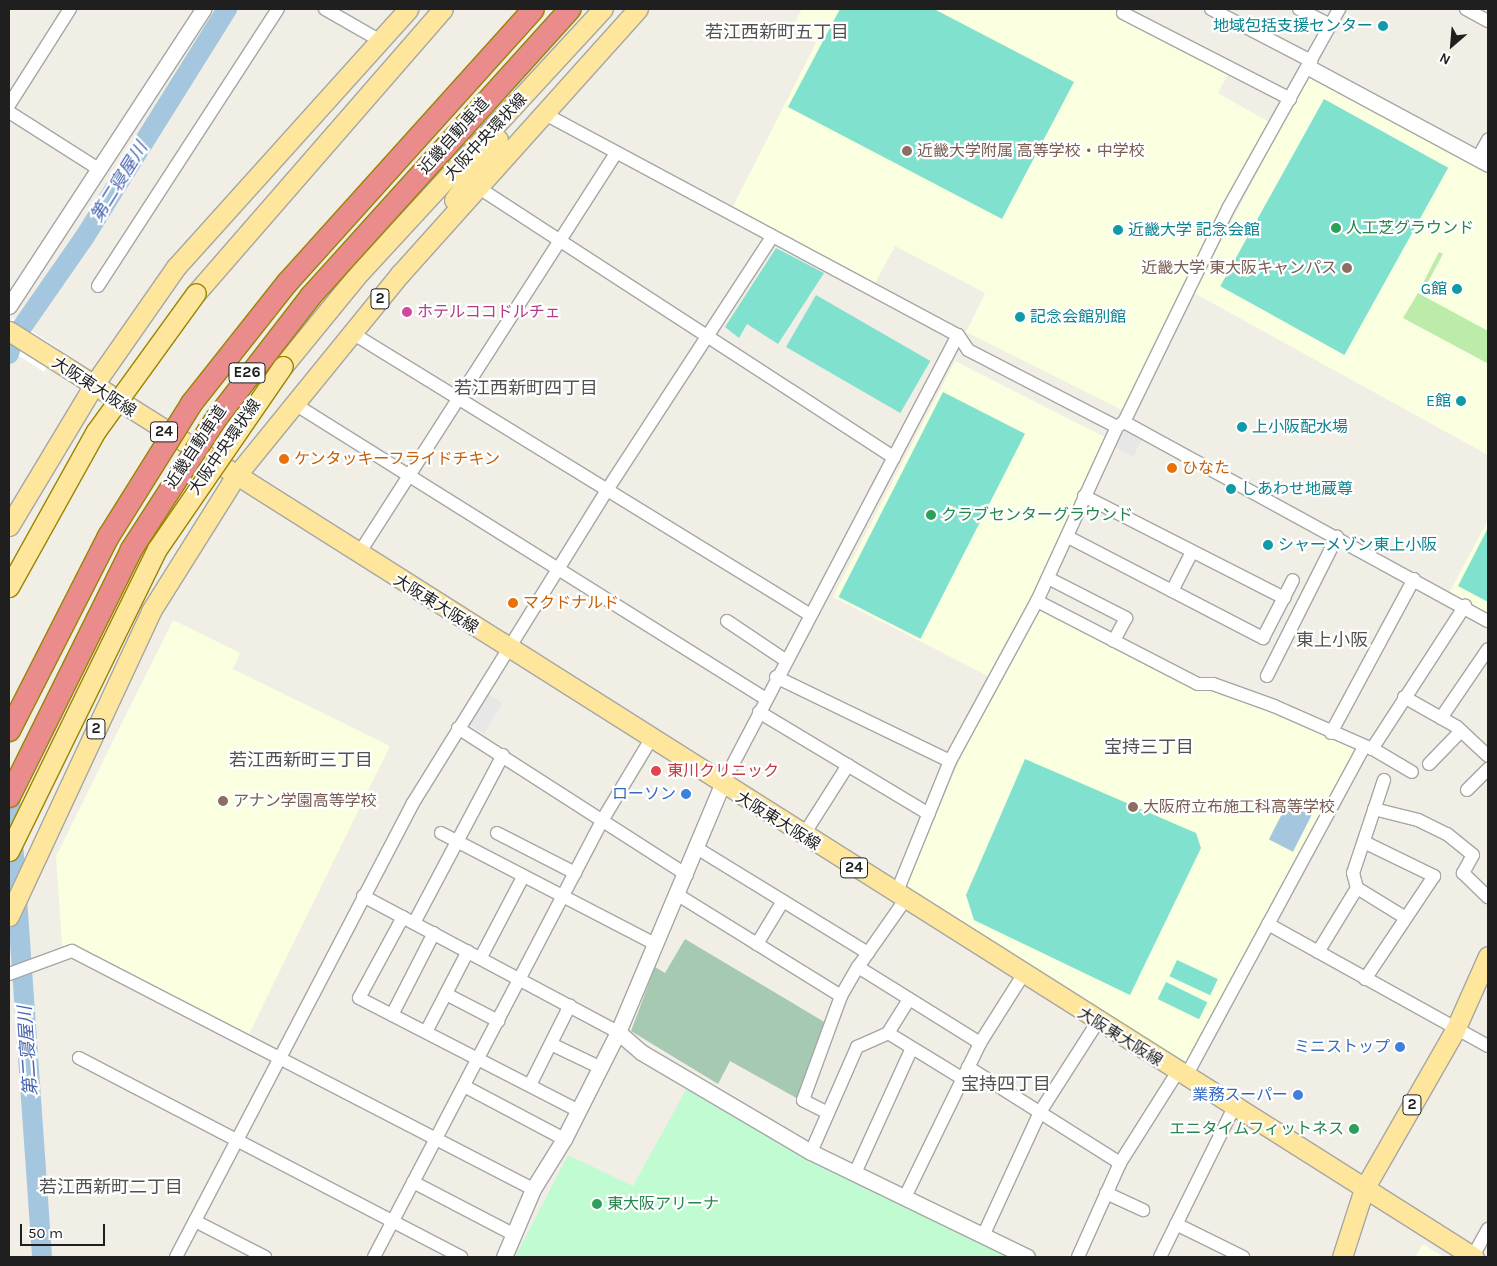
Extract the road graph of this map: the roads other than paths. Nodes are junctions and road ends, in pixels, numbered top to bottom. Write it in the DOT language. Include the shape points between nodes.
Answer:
graph roads {
  1 [pos="70,9"];
  2 [pos="278,9"];
  3 [pos="325,9"];
  4 [pos="408,9"];
  5 [pos="442,9"];
  6 [pos="533,9"];
  7 [pos="569,9"];
  8 [pos="603,9"];
  9 [pos="638,9"];
  10 [pos="1211,9"];
  11 [pos="1300,9"];
  12 [pos="1339,9"];
  13 [pos="1466,9"];
  14 [pos="198,11"];
  15 [pos="1124,13"];
  16 [pos="1488,21"];
  17 [pos="1330,25"];
  18 [pos="379,40"];
  19 [pos="1310,64"];
  20 [pos="546,73"];
  21 [pos="1290,99"];
  22 [pos="9,105"];
  23 [pos="9,112"];
  24 [pos="545,114"];
  25 [pos="1488,140"];
  26 [pos="615,155"];
  27 [pos="1483,161"];
  28 [pos="100,170"];
  29 [pos="479,188"];
  30 [pos="772,237"];
  31 [pos="560,241"];
  32 [pos="400,274"];
  33 [pos="98,286"];
  34 [pos="9,306"];
  35 [pos="9,331"];
  36 [pos="352,333"];
  37 [pos="958,335"];
  38 [pos="709,338"];
  39 [pos="93,386"];
  40 [pos="458,400"];
  41 [pos="293,403"];
  42 [pos="1120,424"];
  43 [pos="894,457"];
  44 [pos="409,475"];
  45 [pos="235,477"];
  46 [pos="607,490"];
  47 [pos="1084,496"];
  48 [pos="9,526"];
  49 [pos="1068,537"];
  50 [pos="1337,537"];
  51 [pos="1192,552"];
  52 [pos="358,555"];
  53 [pos="559,568"];
  54 [pos="1048,578"];
  55 [pos="1414,579"];
  56 [pos="1293,580"];
  57 [pos="9,587"];
  58 [pos="1172,591"];
  59 [pos="1284,598"];
  60 [pos="1037,601"];
  61 [pos="1464,606"];
  62 [pos="809,614"];
  63 [pos="727,621"];
  64 [pos="1488,621"];
  65 [pos="1114,641"];
  66 [pos="1488,649"];
  67 [pos="509,650"];
  68 [pos="784,660"];
  69 [pos="1267,676"];
  70 [pos="776,677"];
  71 [pos="1404,697"];
  72 [pos="766,699"];
  73 [pos="759,712"];
  74 [pos="1441,718"];
  75 [pos="458,728"];
  76 [pos="9,730"];
  77 [pos="1461,731"];
  78 [pos="1331,733"];
  79 [pos="650,739"];
  80 [pos="1368,749"];
  81 [pos="502,755"];
  82 [pos="1488,756"];
  83 [pos="950,761"];
  84 [pos="1429,764"];
  85 [pos="848,765"];
  86 [pos="1488,769"];
  87 [pos="1412,772"];
  88 [pos="1384,780"];
  89 [pos="722,785"];
  90 [pos="1467,790"];
  91 [pos="9,796"];
  92 [pos="1374,809"];
  93 [pos="929,814"];
  94 [pos="603,819"];
  95 [pos="441,833"];
  96 [pos="497,833"];
  97 [pos="803,836"];
  98 [pos="456,842"];
  99 [pos="1364,842"];
  100 [pos="694,847"];
  101 [pos="9,851"];
  102 [pos="575,874"];
  103 [pos="687,875"];
  104 [pos="523,877"];
  105 [pos="1357,888"];
  106 [pos="678,895"];
  107 [pos="363,896"];
  108 [pos="900,897"];
  109 [pos="1488,897"];
  110 [pos="562,898"];
  111 [pos="783,901"];
  112 [pos="9,916"];
  113 [pos="1406,918"];
  114 [pos="409,920"];
  115 [pos="1268,924"];
  116 [pos="434,933"];
  117 [pos="653,943"];
  118 [pos="757,944"];
  119 [pos="468,951"];
  120 [pos="1318,952"];
  121 [pos="868,953"];
  122 [pos="481,957"];
  123 [pos="1488,957"];
  124 [pos="858,967"];
  125 [pos="9,974"];
  126 [pos="1023,975"];
  127 [pos="520,978"];
  128 [pos="1365,978"];
  129 [pos="446,994"];
  130 [pos="841,996"];
  131 [pos="909,999"];
  132 [pos="570,1005"];
  133 [pos="392,1015"];
  134 [pos="498,1021"];
  135 [pos="1098,1023"];
  136 [pos="1455,1030"];
  137 [pos="426,1032"];
  138 [pos="618,1032"];
  139 [pos="888,1033"];
  140 [pos="551,1044"];
  141 [pos="980,1044"];
  142 [pos="1488,1046"];
  143 [pos="912,1048"];
  144 [pos="278,1057"];
  145 [pos="79,1058"];
  146 [pos="478,1059"];
  147 [pos="601,1068"];
  148 [pos="965,1073"];
  149 [pos="1181,1075"];
  150 [pos="530,1085"];
  151 [pos="464,1086"];
  152 [pos="1234,1109"];
  153 [pos="579,1111"];
  154 [pos="1040,1112"];
  155 [pos="828,1113"];
  156 [pos="236,1138"];
  157 [pos="436,1138"];
  158 [pos="564,1139"];
  159 [pos="811,1152"];
  160 [pos="1120,1163"];
  161 [pos="854,1173"];
  162 [pos="413,1182"];
  163 [pos="533,1189"];
  164 [pos="1364,1189"];
  165 [pos="1106,1192"];
  166 [pos="904,1197"];
  167 [pos="1143,1210"];
  168 [pos="195,1221"];
  169 [pos="393,1221"];
  170 [pos="1176,1224"];
  171 [pos="1488,1229"];
  172 [pos="515,1235"];
  173 [pos="983,1236"];
  174 [pos="176,1257"];
  175 [pos="266,1257"];
  176 [pos="374,1257"];
  177 [pos="461,1257"];
  178 [pos="504,1257"];
  179 [pos="1027,1257"];
  180 [pos="1078,1257"];
  181 [pos="1160,1257"];
  182 [pos="1243,1257"];
  183 [pos="1342,1257"];
  184 [pos="1474,1257"];
  1 -- 22 [label="street"];
  2 -- 33 [label="street"];
  3 -- 18 [label="street"];
  4 -- 18 [label="main road"];
  5 -- 57 [label="main road, bridge" via="196,293 96,431"];
  6 -- 76 [label="highway, 近畿自動車道 / E26, bridge" via="287,282 192,403 108,536"];
  7 -- 91 [label="highway, 近畿自動車道 / E26, bridge" via="310,296 220,411 131,549"];
  8 -- 20 [label="main road, 大阪中央環状線 / 2"];
  9 -- 24 [label="main road, 2"];
  10 -- 19 [label="street"];
  11 -- 17 [label="street"];
  12 -- 17 [label="street"];
  13 -- 16 [label="street"];
  14 -- 28 [label="street"];
  15 -- 21 [label="street"];
  17 -- 19 [label="street"];
  18 -- 39 [label="main road" via="176,267"];
  19 -- 21 [label="street"];
  19 -- 27 [label="street"];
  20 -- 32 [label="main road"];
  20 -- 101 [label="main road, 大阪中央環状線 / 2, bridge" via="360,272 283,366 157,549"];
  21 -- 42 [label="street" via="1229,207"];
  23 -- 28 [label="street"];
  24 -- 26 [label="street"];
  24 -- 29 [label="main road, 2"];
  25 -- 27 [label="street"];
  26 -- 30 [label="street"];
  26 -- 31 [label="street"];
  28 -- 34 [label="street"];
  29 -- 31 [label="street"];
  29 -- 32 [label="main road, 2"];
  30 -- 37 [label="street"];
  30 -- 38 [label="street"];
  31 -- 38 [label="street"];
  31 -- 40 [label="street"];
  32 -- 36 [label="main road, 2"];
  35 -- 39 [label="main road, 大阪東大阪線 / 24"];
  36 -- 40 [label="street"];
  36 -- 41 [label="main road, 2"];
  37 -- 42 [label="street" via="968,350"];
  37 -- 43 [label="street"];
  38 -- 43 [label="street"];
  38 -- 46 [label="street"];
  39 -- 45 [label="main road, 大阪東大阪線 / 24"];
  39 -- 48 [label="main road" via="33,481"];
  40 -- 44 [label="street"];
  40 -- 46 [label="street"];
  41 -- 44 [label="street"];
  41 -- 45 [label="main road, 2"];
  42 -- 47 [label="street"];
  42 -- 50 [label="street"];
  43 -- 62 [label="street"];
  44 -- 52 [label="street"];
  44 -- 53 [label="street"];
  45 -- 52 [label="main road, 大阪東大阪線 / 24"];
  45 -- 112 [label="main road, 2" via="151,611"];
  46 -- 53 [label="street"];
  46 -- 62 [label="street"];
  47 -- 49 [label="street"];
  47 -- 51 [label="street"];
  49 -- 54 [label="street"];
  49 -- 58 [label="street"];
  50 -- 55 [label="street"];
  50 -- 69 [label="street"];
  51 -- 58 [label="street"];
  51 -- 59 [label="street"];
  52 -- 67 [label="main road, 大阪東大阪線 / 24"];
  53 -- 67 [label="street"];
  53 -- 72 [label="street"];
  54 -- 60 [label="street"];
  54 -- 65 [label="street" via="1126,618"];
  55 -- 61 [label="street"];
  55 -- 78 [label="street"];
  56 -- 59 [label="street"];
  58 -- 59 [label="street" via="1263,638"];
  60 -- 65 [label="street"];
  60 -- 83 [label="street"];
  61 -- 64 [label="street"];
  61 -- 71 [label="street"];
  62 -- 68 [label="street"];
  63 -- 68 [label="street"];
  65 -- 78 [label="street" via="1198,684 1214,684 1274,706"];
  66 -- 74 [label="street"];
  67 -- 75 [label="street"];
  67 -- 79 [label="main road, 大阪東大阪線 / 24"];
  68 -- 70 [label="street"];
  70 -- 72 [label="street"];
  70 -- 83 [label="street"];
  71 -- 74 [label="street"];
  71 -- 80 [label="street"];
  72 -- 73 [label="street"];
  73 -- 85 [label="street"];
  73 -- 89 [label="street"];
  74 -- 77 [label="street"];
  75 -- 81 [label="street"];
  75 -- 107 [label="street"];
  77 -- 82 [label="street"];
  77 -- 84 [label="street"];
  78 -- 80 [label="street"];
  79 -- 89 [label="main road, 大阪東大阪線 / 24"];
  79 -- 94 [label="street"];
  80 -- 87 [label="street"];
  80 -- 115 [label="street"];
  81 -- 94 [label="street"];
  81 -- 98 [label="street"];
  83 -- 93 [label="street"];
  85 -- 93 [label="street"];
  85 -- 97 [label="street"];
  86 -- 90 [label="street"];
  88 -- 92 [label="street"];
  89 -- 97 [label="main road, 大阪東大阪線 / 24"];
  89 -- 100 [label="street"];
  92 -- 99 [label="street"];
  92 -- 109 [label="street" via="1418,820 1447,834 1474,855 1463,873"];
  93 -- 108 [label="street"];
  94 -- 102 [label="street"];
  94 -- 103 [label="street"];
  95 -- 98 [label="street"];
  96 -- 102 [label="street"];
  97 -- 108 [label="main road, 大阪東大阪線 / 24"];
  98 -- 104 [label="street"];
  98 -- 114 [label="street"];
  99 -- 105 [label="street" via="1353,873"];
  99 -- 113 [label="street" via="1434,876"];
  100 -- 103 [label="street"];
  100 -- 111 [label="street"];
  102 -- 110 [label="street"];
  103 -- 106 [label="street"];
  104 -- 110 [label="street"];
  104 -- 122 [label="street"];
  105 -- 113 [label="street"];
  105 -- 120 [label="street"];
  106 -- 117 [label="street"];
  106 -- 118 [label="street"];
  107 -- 114 [label="street"];
  107 -- 144 [label="street"];
  108 -- 121 [label="street"];
  108 -- 126 [label="main road, 大阪東大阪線 / 24"];
  110 -- 117 [label="street"];
  110 -- 127 [label="street"];
  111 -- 118 [label="street"];
  111 -- 121 [label="street"];
  113 -- 128 [label="street"];
  114 -- 116 [label="street"];
  114 -- 133 [label="street" via="359,998"];
  115 -- 120 [label="street"];
  115 -- 149 [label="street"];
  116 -- 119 [label="street"];
  116 -- 133 [label="street"];
  117 -- 138 [label="street"];
  118 -- 130 [label="street"];
  119 -- 122 [label="street"];
  119 -- 129 [label="street"];
  120 -- 128 [label="street"];
  121 -- 124 [label="street"];
  122 -- 127 [label="street"];
  123 -- 136 [label="main road, 2"];
  124 -- 130 [label="street"];
  124 -- 131 [label="street"];
  125 -- 144 [label="street" via="72,951"];
  126 -- 135 [label="main road, 大阪東大阪線 / 24"];
  126 -- 141 [label="street"];
  127 -- 132 [label="street"];
  127 -- 134 [label="street"];
  128 -- 136 [label="street"];
  129 -- 134 [label="street"];
  129 -- 137 [label="street"];
  130 -- 155 [label="street" via="803,1100"];
  131 -- 139 [label="street"];
  131 -- 141 [label="street"];
  132 -- 138 [label="street"];
  132 -- 140 [label="street"];
  133 -- 137 [label="street"];
  134 -- 146 [label="street"];
  135 -- 149 [label="main road, 大阪東大阪線 / 24"];
  135 -- 154 [label="street"];
  136 -- 142 [label="street"];
  136 -- 164 [label="main road, 2"];
  137 -- 146 [label="street"];
  138 -- 147 [label="street"];
  138 -- 159 [label="street" via="641,1052"];
  139 -- 143 [label="street"];
  139 -- 155 [label="street" via="857,1047"];
  140 -- 147 [label="street"];
  140 -- 150 [label="street"];
  141 -- 148 [label="street"];
  143 -- 148 [label="street"];
  143 -- 161 [label="street"];
  144 -- 156 [label="street"];
  144 -- 157 [label="street"];
  145 -- 156 [label="street"];
  146 -- 150 [label="street"];
  146 -- 151 [label="street"];
  147 -- 153 [label="street"];
  148 -- 154 [label="street"];
  148 -- 166 [label="street"];
  149 -- 152 [label="main road, 大阪東大阪線 / 24"];
  149 -- 160 [label="street"];
  150 -- 153 [label="street"];
  151 -- 157 [label="street"];
  151 -- 158 [label="street"];
  152 -- 164 [label="main road, 大阪東大阪線 / 24"];
  152 -- 170 [label="street"];
  153 -- 158 [label="street"];
  154 -- 160 [label="street"];
  154 -- 173 [label="street"];
  155 -- 159 [label="street"];
  156 -- 168 [label="street"];
  156 -- 169 [label="street"];
  157 -- 162 [label="street"];
  157 -- 163 [label="street"];
  158 -- 163 [label="street"];
  159 -- 161 [label="street"];
  160 -- 165 [label="street"];
  161 -- 166 [label="street"];
  162 -- 169 [label="street"];
  162 -- 172 [label="street"];
  163 -- 172 [label="street"];
  164 -- 183 [label="main road, 2"];
  164 -- 184 [label="main road, 大阪東大阪線 / 24"];
  165 -- 167 [label="street"];
  165 -- 180 [label="street"];
  166 -- 173 [label="street"];
  168 -- 174 [label="street"];
  168 -- 175 [label="street"];
  169 -- 176 [label="street"];
  169 -- 177 [label="street"];
  170 -- 181 [label="street"];
  170 -- 182 [label="street"];
  171 -- 184 [label="street"];
  172 -- 178 [label="street"];
  173 -- 179 [label="street"];
}
